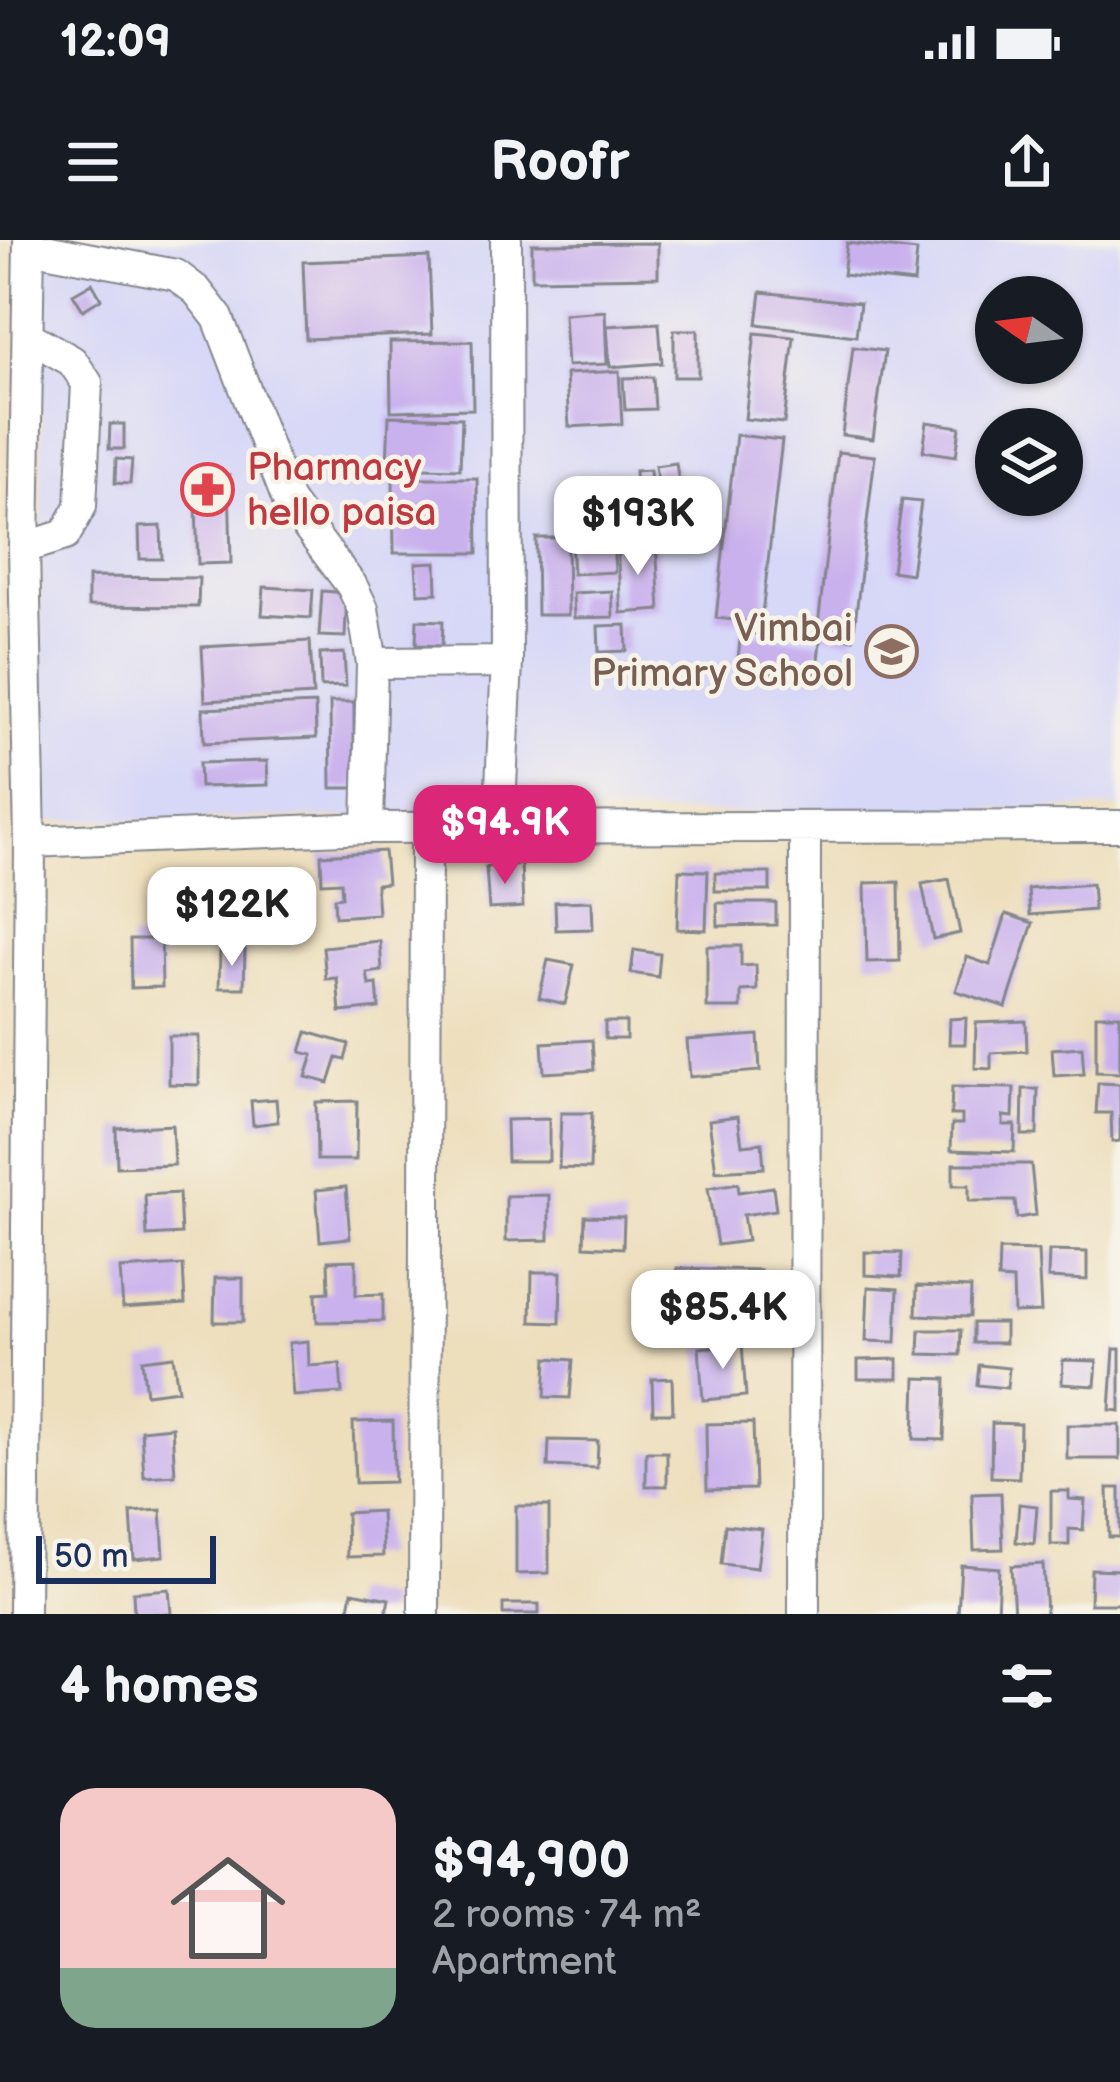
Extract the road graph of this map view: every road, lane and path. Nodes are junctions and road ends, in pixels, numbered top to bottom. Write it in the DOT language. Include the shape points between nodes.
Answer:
graph roads {
  1 [pos="506,240"];
  2 [pos="28,243"];
  3 [pos="28,336"];
  4 [pos="13,461"];
  5 [pos="24,548"];
  6 [pos="507,662"];
  7 [pos="372,664"];
  8 [pos="12,696"];
  9 [pos="1120,826"];
  10 [pos="368,828"];
  11 [pos="426,828"];
  12 [pos="499,828"];
  13 [pos="805,830"];
  14 [pos="30,842"];
  15 [pos="14,1360"];
  16 [pos="24,1614"];
  17 [pos="424,1614"];
  18 [pos="804,1614"];
  1 -- 6 [label="street"];
  2 -- 3 [label="street"];
  2 -- 7 [label="street" via="176,275 196,291 218,318 288,501 363,609"];
  3 -- 4 [label="street"];
  3 -- 5 [label="street" via="73,361 87,383 81,506 65,535"];
  4 -- 5 [label="street"];
  5 -- 8 [label="street"];
  6 -- 7 [label="street"];
  6 -- 12 [label="street"];
  7 -- 10 [label="street"];
  8 -- 14 [label="street"];
  9 -- 13 [label="street"];
  10 -- 11 [label="street"];
  10 -- 14 [label="street"];
  11 -- 12 [label="street"];
  11 -- 17 [label="street"];
  12 -- 13 [label="street"];
  13 -- 18 [label="street"];
  14 -- 15 [label="street"];
  15 -- 16 [label="street"];
}
